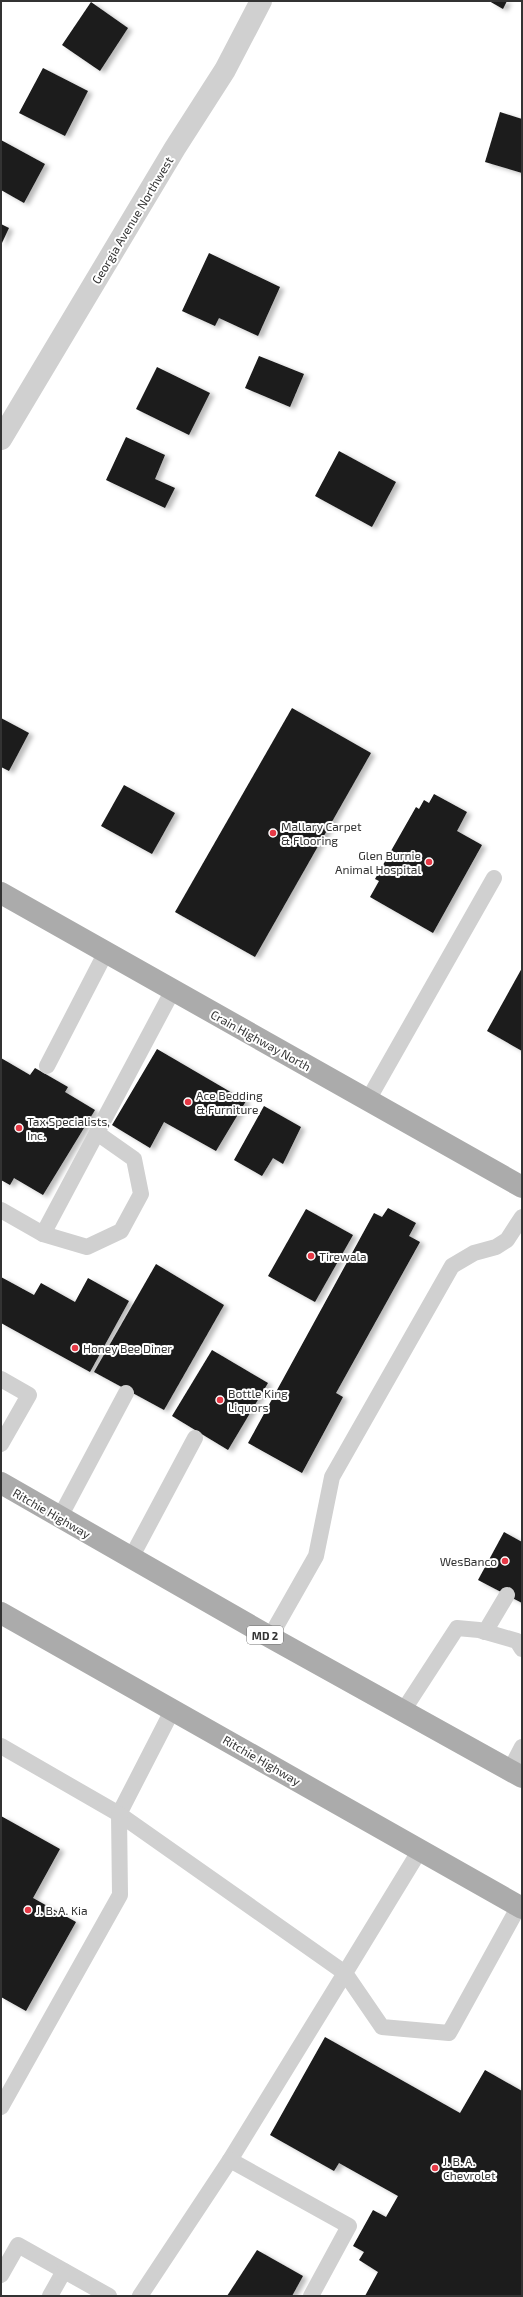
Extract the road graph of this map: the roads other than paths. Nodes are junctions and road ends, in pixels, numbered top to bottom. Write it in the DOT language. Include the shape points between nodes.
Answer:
graph roads {
  1 [pos="262,1"];
  2 [pos="1,439"];
  3 [pos="494,878"];
  4 [pos="1,892"];
  5 [pos="106,952"];
  6 [pos="173,990"];
  7 [pos="47,1066"];
  8 [pos="368,1100"];
  9 [pos="97,1133"];
  10 [pos="522,1187"];
  11 [pos="1,1210"];
  12 [pos="522,1217"];
  13 [pos="43,1234"];
  14 [pos="1,1379"];
  15 [pos="126,1393"];
  16 [pos="195,1438"];
  17 [pos="1,1444"];
  18 [pos="1,1484"];
  19 [pos="60,1518"];
  20 [pos="132,1558"];
  21 [pos="506,1595"];
  22 [pos="1,1613"];
  23 [pos="485,1632"];
  24 [pos="270,1637"];
  25 [pos="522,1649"];
  26 [pos="173,1709"];
  27 [pos="403,1711"];
  28 [pos="1,1746"];
  29 [pos="522,1746"];
  30 [pos="516,1774"];
  31 [pos="119,1814"];
  32 [pos="420,1850"];
  33 [pos="520,1907"];
  34 [pos="345,1973"];
  35 [pos="1,2107"];
  36 [pos="230,2160"];
  37 [pos="64,2271"];
  38 [pos="1,2275"];
  39 [pos="50,2296"];
  40 [pos="109,2296"];
  41 [pos="140,2296"];
  42 [pos="311,2296"];
  1 -- 2 [label="street, Georgia Avenue Northwest" via="224,70"];
  3 -- 8 [label="lane"];
  4 -- 5 [label="main road, Crain Highway North"];
  5 -- 6 [label="main road, Crain Highway North"];
  5 -- 7 [label="lane"];
  6 -- 8 [label="main road, Crain Highway North"];
  6 -- 9 [label="lane"];
  8 -- 10 [label="main road, Crain Highway North"];
  9 -- 13 [label="lane"];
  9 -- 13 [label="lane" via="134,1159 141,1194 121,1232 87,1247"];
  11 -- 13 [label="lane"];
  12 -- 24 [label="lane" via="507,1240 496,1247 474,1253 452,1266 332,1477 316,1556"];
  14 -- 17 [label="lane" via="29,1395"];
  15 -- 19 [label="lane"];
  16 -- 20 [label="lane"];
  18 -- 19 [label="main road, Ritchie Highway / MD 2"];
  19 -- 20 [label="main road, Ritchie Highway / MD 2"];
  20 -- 24 [label="main road, Ritchie Highway / MD 2"];
  21 -- 23 [label="lane"];
  22 -- 26 [label="main road, Ritchie Highway"];
  23 -- 25 [label="lane" via="517,1641"];
  23 -- 27 [label="lane" via="457,1628"];
  24 -- 27 [label="main road, Ritchie Highway / MD 2"];
  26 -- 31 [label="lane"];
  26 -- 32 [label="main road, Ritchie Highway"];
  27 -- 30 [label="main road, Ritchie Highway / MD 2"];
  28 -- 31 [label="lane"];
  29 -- 30 [label="lane"];
  31 -- 34 [label="lane"];
  31 -- 35 [label="lane" via="120,1895"];
  32 -- 33 [label="main road, Ritchie Highway"];
  32 -- 34 [label="lane"];
  33 -- 34 [label="lane" via="449,2033 382,2028"];
  34 -- 36 [label="lane"];
  36 -- 41 [label="lane"];
  36 -- 42 [label="lane" via="349,2226"];
  37 -- 38 [label="lane" via="18,2245"];
  37 -- 39 [label="lane"];
  37 -- 40 [label="lane"];
}
